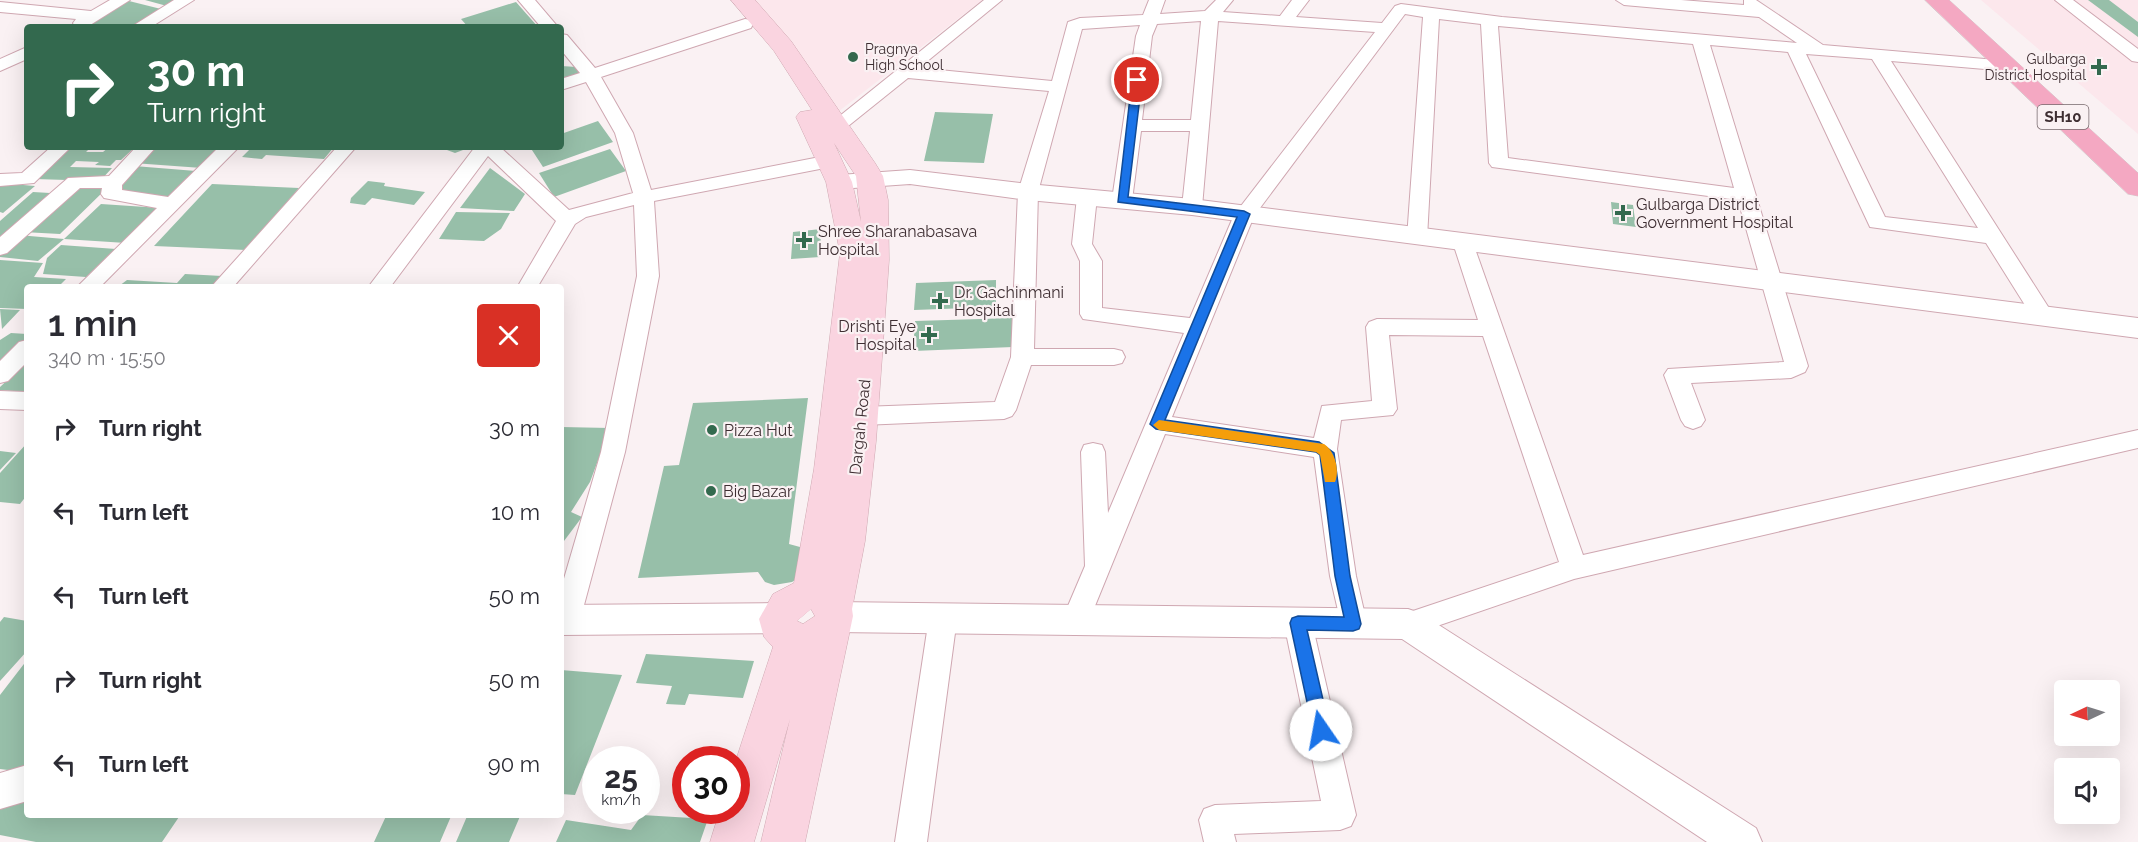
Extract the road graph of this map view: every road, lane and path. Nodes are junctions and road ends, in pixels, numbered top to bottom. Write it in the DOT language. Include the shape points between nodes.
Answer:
graph roads {
  1 [pos="122,0"];
  2 [pos="186,0"];
  3 [pos="526,0"];
  4 [pos="725,0"];
  5 [pos="994,0"];
  6 [pos="1157,0"];
  7 [pos="1225,0"];
  8 [pos="1301,0"];
  9 [pos="1624,0"];
  10 [pos="1745,0"];
  11 [pos="1936,0"];
  12 [pos="1960,0"];
  13 [pos="2063,0"];
  14 [pos="1643,1"];
  15 [pos="1405,5"];
  16 [pos="0,7"];
  17 [pos="744,12"];
  18 [pos="1763,12"];
  19 [pos="1431,13"];
  20 [pos="93,16"];
  21 [pos="1210,16"];
  22 [pos="1149,20"];
  23 [pos="1284,21"];
  24 [pos="1489,21"];
  25 [pos="79,24"];
  26 [pos="144,24"];
  27 [pos="547,24"];
  28 [pos="1387,28"];
  29 [pos="1700,40"];
  30 [pos="564,44"];
  31 [pos="1795,48"];
  32 [pos="1821,51"];
  33 [pos="24,54"];
  34 [pos="1879,56"];
  35 [pos="2138,57"];
  36 [pos="0,66"];
  37 [pos="578,66"];
  38 [pos="2008,66"];
  39 [pos="903,72"];
  40 [pos="564,82"];
  41 [pos="1059,87"];
  42 [pos="1131,125"];
  43 [pos="1200,126"];
  44 [pos="835,127"];
  45 [pos="59,150"];
  46 [pos="144,150"];
  47 [pos="227,150"];
  48 [pos="344,150"];
  49 [pos="485,150"];
  50 [pos="490,150"];
  51 [pos="2138,160"];
  52 [pos="834,172"];
  53 [pos="871,179"];
  54 [pos="0,180"];
  55 [pos="114,182"];
  56 [pos="2138,188"];
  57 [pos="1028,192"];
  58 [pos="1745,195"];
  59 [pos="1087,197"];
  60 [pos="644,198"];
  61 [pos="1122,200"];
  62 [pos="173,204"];
  63 [pos="1192,207"];
  64 [pos="1244,214"];
  65 [pos="567,220"];
  66 [pos="1417,237"];
  67 [pos="1993,237"];
  68 [pos="1463,243"];
  69 [pos="0,248"];
  70 [pos="1770,281"];
  71 [pos="91,284"];
  72 [pos="224,284"];
  73 [pos="382,284"];
  74 [pos="529,284"];
  75 [pos="2043,316"];
  76 [pos="1198,327"];
  77 [pos="1492,328"];
  78 [pos="2138,328"];
  79 [pos="24,351"];
  80 [pos="1022,357"];
  81 [pos="1114,357"];
  82 [pos="0,375"];
  83 [pos="0,400"];
  84 [pos="24,402"];
  85 [pos="861,416"];
  86 [pos="1693,420"];
  87 [pos="1156,424"];
  88 [pos="2138,439"];
  89 [pos="1325,449"];
  90 [pos="1093,452"];
  91 [pos="1574,568"];
  92 [pos="1096,571"];
  93 [pos="814,617"];
  94 [pos="943,618"];
  95 [pos="564,620"];
  96 [pos="1076,620"];
  97 [pos="1298,623"];
  98 [pos="1353,624"];
  99 [pos="1408,624"];
  100 [pos="24,784"];
  101 [pos="0,791"];
  102 [pos="732,842"];
  103 [pos="783,842"];
  104 [pos="910,842"];
  105 [pos="1220,842"];
  106 [pos="1742,842"];
  1 -- 20 [label="street"];
  2 -- 26 [label="street"];
  3 -- 27 [label="street"];
  4 -- 17 [label="main road, Dargah Road"];
  5 -- 39 [label="street"];
  6 -- 22 [label="street"];
  7 -- 21 [label="street"];
  8 -- 23 [label="street"];
  9 -- 14 [label="street"];
  10 -- 18 [label="street"];
  11 -- 38 [label="main road, SH10"];
  12 -- 51 [label="main road, SH10"];
  13 -- 35 [label="street"];
  14 -- 18 [label="street"];
  15 -- 19 [label="street"];
  15 -- 28 [label="street"];
  16 -- 20 [label="street"];
  17 -- 37 [label="street"];
  17 -- 44 [label="main road, Dargah Road" via="793,59"];
  17 -- 52 [label="main road, Dargah Road" via="817,130"];
  18 -- 32 [label="street"];
  19 -- 24 [label="street"];
  19 -- 66 [label="street"];
  20 -- 25 [label="street"];
  21 -- 22 [label="street"];
  21 -- 23 [label="street"];
  21 -- 43 [label="street"];
  22 -- 41 [label="street" via="1075,25"];
  22 -- 42 [label="street"];
  23 -- 28 [label="street"];
  24 -- 29 [label="street"];
  24 -- 58 [label="street" via="1499,163"];
  28 -- 64 [label="street"];
  29 -- 31 [label="street"];
  29 -- 58 [label="street"];
  30 -- 37 [label="street"];
  31 -- 32 [label="street"];
  31 -- 67 [label="street" via="1877,222"];
  32 -- 34 [label="street"];
  33 -- 36 [label="street"];
  34 -- 38 [label="street"];
  34 -- 67 [label="street"];
  37 -- 40 [label="street"];
  37 -- 60 [label="street" via="624,133"];
  38 -- 56 [label="main road, SH10"];
  39 -- 41 [label="street"];
  39 -- 44 [label="street"];
  41 -- 57 [label="street"];
  42 -- 43 [label="street"];
  42 -- 61 [label="street"];
  43 -- 63 [label="street"];
  44 -- 53 [label="main road, Dargah Road"];
  45 -- 54 [label="street" via="27,179"];
  46 -- 55 [label="street"];
  47 -- 62 [label="street"];
  48 -- 72 [label="street"];
  49 -- 73 [label="street"];
  50 -- 65 [label="street"];
  52 -- 53 [label="street"];
  52 -- 60 [label="street"];
  52 -- 93 [label="main road, Dargah Road" via="854,253"];
  53 -- 57 [label="street" via="910,177"];
  53 -- 85 [label="main road, Dargah Road" via="873,278"];
  55 -- 62 [label="street" via="111,194"];
  55 -- 69 [label="street" via="72,183"];
  57 -- 59 [label="street"];
  57 -- 80 [label="street"];
  58 -- 70 [label="street"];
  59 -- 61 [label="street"];
  59 -- 76 [label="street" via="1082,244 1090,261 1091,314"];
  60 -- 65 [label="street" via="609,204"];
  60 -- 95 [label="street" via="648,276 613,452"];
  61 -- 63 [label="street"];
  62 -- 71 [label="street"];
  63 -- 64 [label="street"];
  64 -- 66 [label="street"];
  64 -- 76 [label="street"];
  65 -- 74 [label="street"];
  66 -- 68 [label="street"];
  67 -- 75 [label="street"];
  68 -- 70 [label="street"];
  68 -- 77 [label="street"];
  70 -- 75 [label="street"];
  70 -- 86 [label="street" via="1797,368 1676,375"];
  75 -- 78 [label="street"];
  76 -- 87 [label="street"];
  77 -- 89 [label="street" via="1377,327 1385,409 1330,412"];
  77 -- 91 [label="street"];
  79 -- 82 [label="street"];
  80 -- 81 [label="street"];
  80 -- 85 [label="street" via="1004,410"];
  83 -- 84 [label="street"];
  85 -- 93 [label="main road, Dargah Road" via="849,529"];
  87 -- 89 [label="street"];
  87 -- 92 [label="street"];
  88 -- 91 [label="street"];
  89 -- 98 [label="street"];
  90 -- 92 [label="street"];
  91 -- 99 [label="street"];
  92 -- 96 [label="street"];
  93 -- 94 [label="street"];
  93 -- 95 [label="street"];
  93 -- 102 [label="main road, Dargah Road"];
  93 -- 103 [label="main road, Dargah Road"];
  94 -- 96 [label="street"];
  94 -- 104 [label="street"];
  96 -- 97 [label="street"];
  97 -- 98 [label="street"];
  97 -- 105 [label="street" via="1340,815 1215,820"];
  98 -- 99 [label="street"];
  99 -- 106 [label="street"];
  100 -- 101 [label="street"];
}
